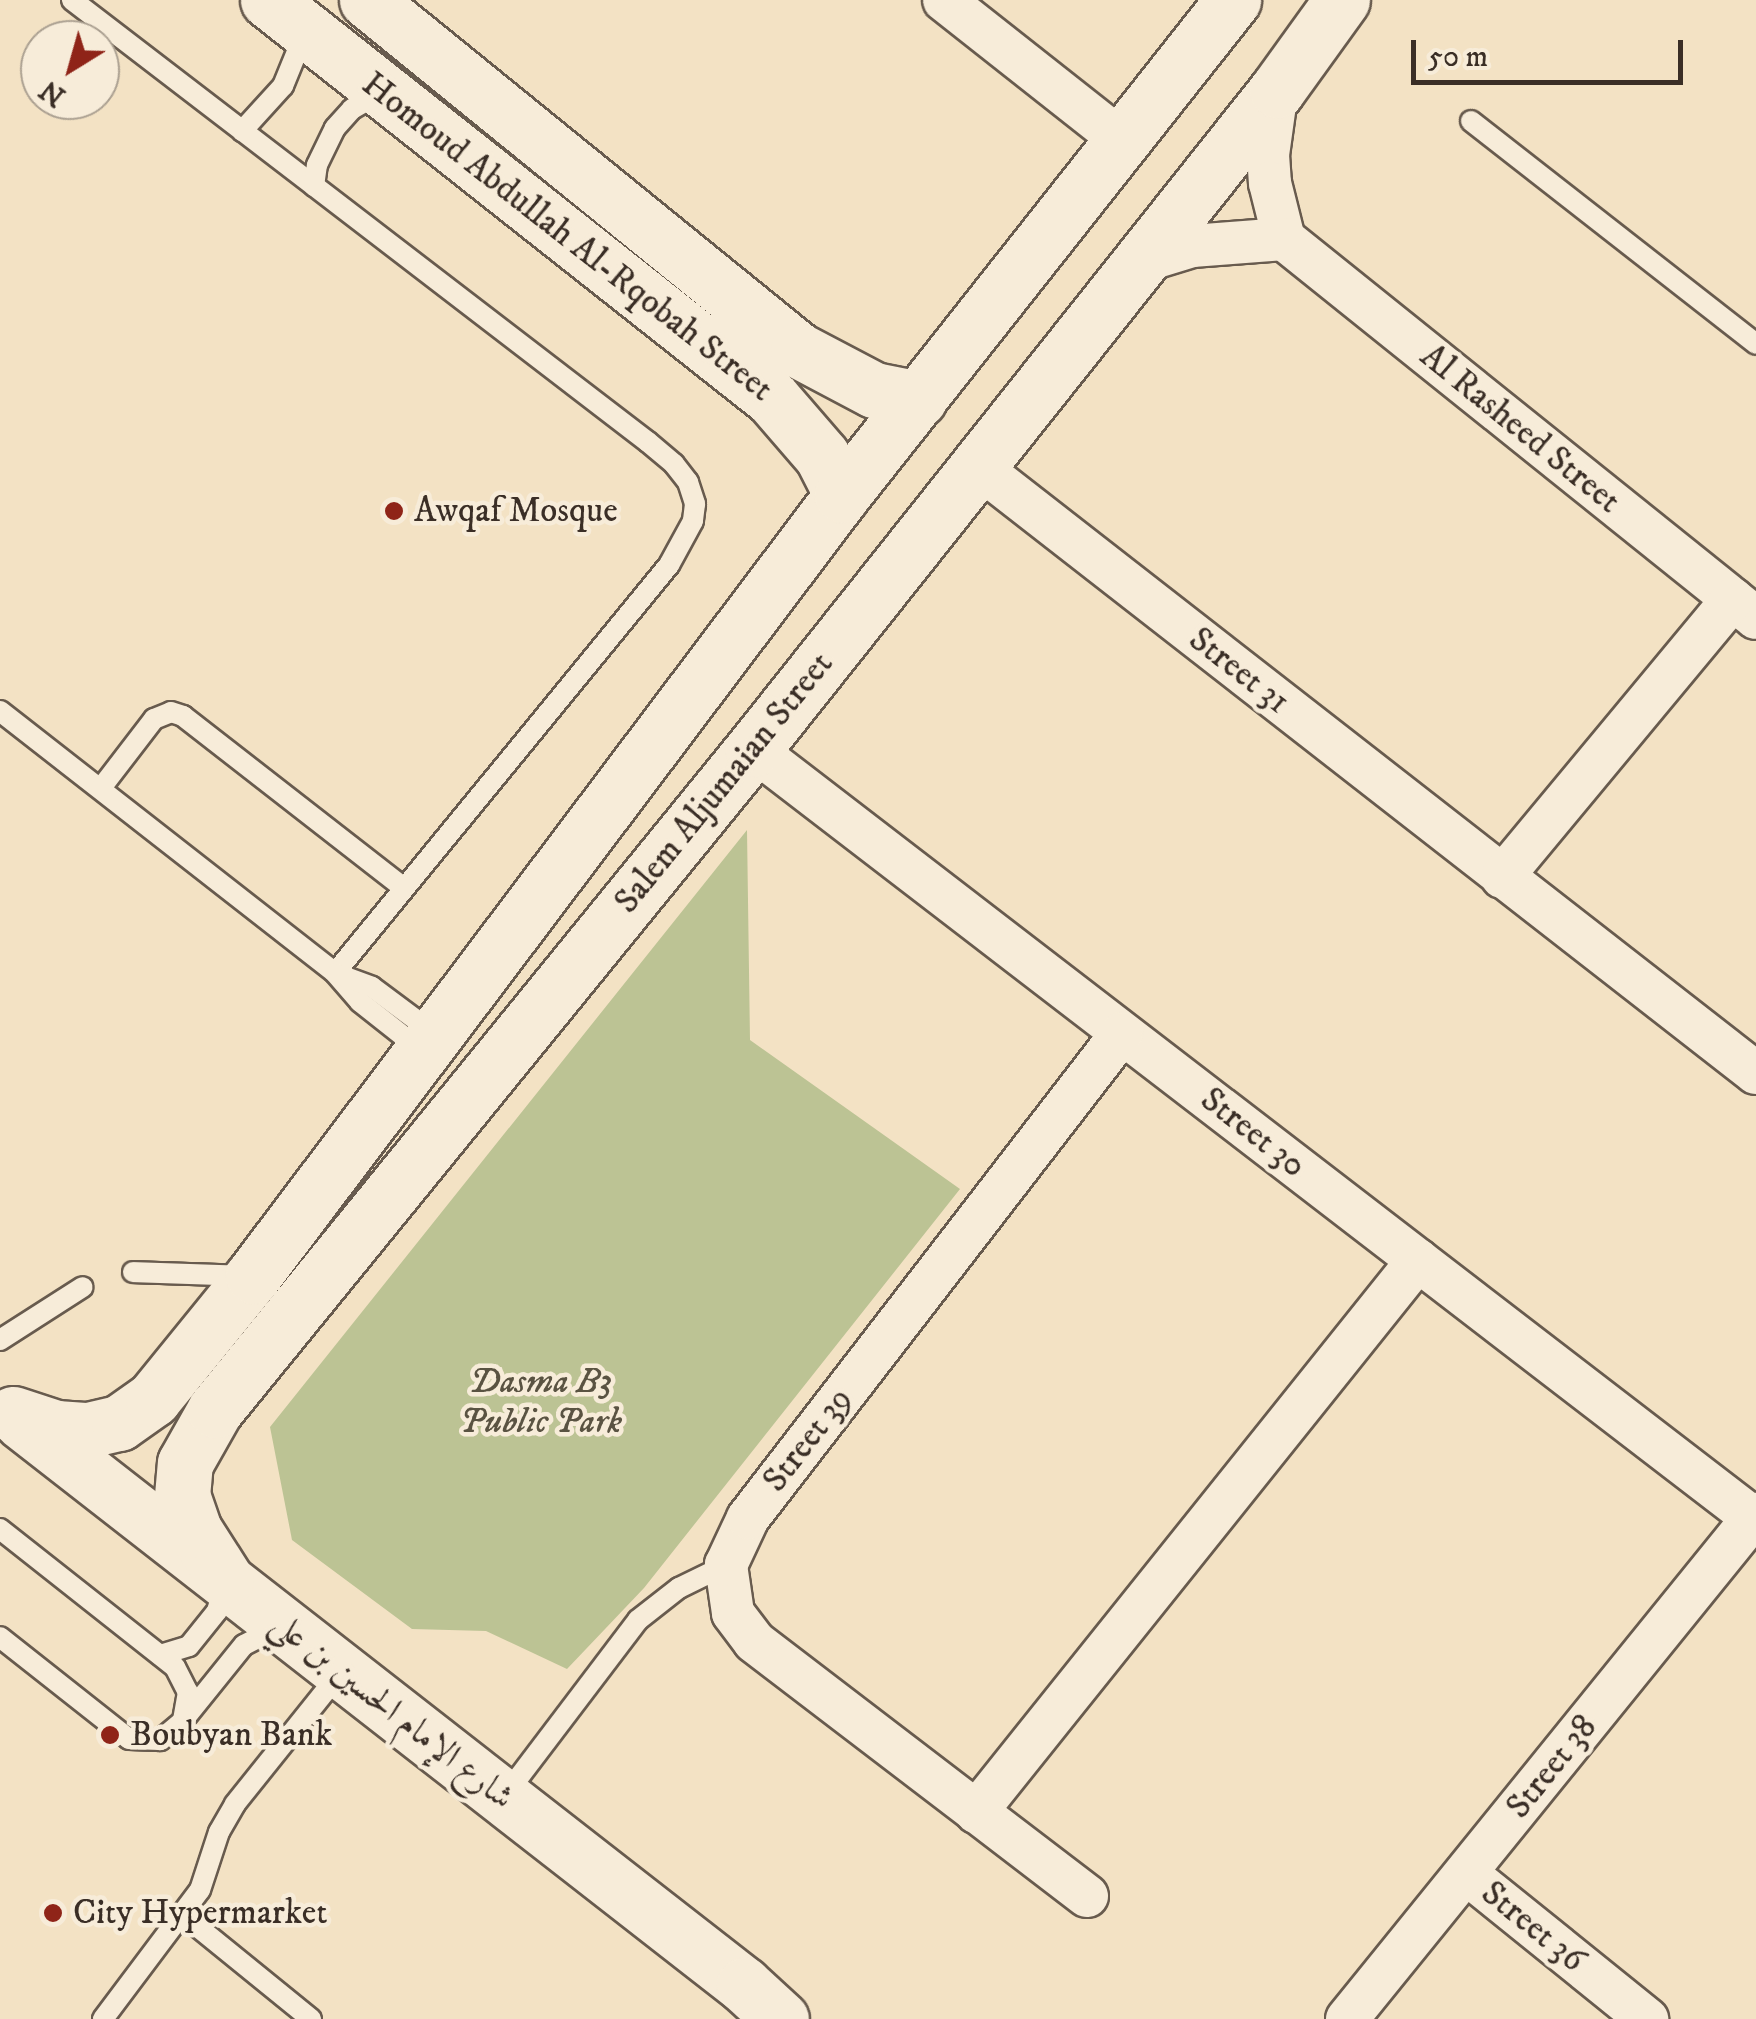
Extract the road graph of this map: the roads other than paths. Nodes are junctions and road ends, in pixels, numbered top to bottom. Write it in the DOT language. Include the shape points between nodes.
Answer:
graph roads {
  1 [pos="72,0"];
  2 [pos="944,0"];
  3 [pos="1234,0"];
  4 [pos="1342,0"];
  5 [pos="377,3"];
  6 [pos="305,29"];
  7 [pos="1277,90"];
  8 [pos="385,92"];
  9 [pos="1471,121"];
  10 [pos="242,130"];
  11 [pos="1121,140"];
  12 [pos="314,186"];
  13 [pos="1284,239"];
  14 [pos="1137,263"];
  15 [pos="1756,344"];
  16 [pos="918,399"];
  17 [pos="976,465"];
  18 [pos="842,495"];
  19 [pos="1744,609"];
  20 [pos="0,710"];
  21 [pos="753,749"];
  22 [pos="100,788"];
  23 [pos="588,833"];
  24 [pos="1502,877"];
  25 [pos="646,882"];
  26 [pos="404,888"];
  27 [pos="335,973"];
  28 [pos="1122,1033"];
  29 [pos="429,1042"];
  30 [pos="1756,1074"];
  31 [pos="1418,1260"];
  32 [pos="133,1272"];
  33 [pos="253,1276"];
  34 [pos="83,1287"];
  35 [pos="0,1340"];
  36 [pos="6,1410"];
  37 [pos="1754,1516"];
  38 [pos="0,1529"];
  39 [pos="726,1566"];
  40 [pos="226,1580"];
  41 [pos="283,1626"];
  42 [pos="0,1637"];
  43 [pos="160,1655"];
  44 [pos="342,1671"];
  45 [pos="184,1721"];
  46 [pos="503,1798"];
  47 [pos="976,1812"];
  48 [pos="1466,1873"];
  49 [pos="1087,1896"];
  50 [pos="183,1915"];
  51 [pos="776,2012"];
  52 [pos="103,2019"];
  53 [pos="311,2019"];
  54 [pos="1346,2019"];
  55 [pos="1647,2019"];
  1 -- 10 [label="lane"];
  2 -- 11 [label="street"];
  3 -- 11 [label="street, Salem Aljumaian Street"];
  4 -- 7 [label="street, Salem Aljumaian Street"];
  5 -- 6 [label="street"];
  5 -- 16 [label="street, Homoud Abdullah Al-Rqobah Street" via="798,350 874,390"];
  6 -- 8 [label="street, Homoud Abdullah Al-Rqobah Street"];
  6 -- 10 [label="lane" via="284,86"];
  7 -- 13 [label="street" via="1268,154"];
  7 -- 14 [label="street, Salem Aljumaian Street"];
  8 -- 12 [label="lane" via="352,109 334,128"];
  8 -- 18 [label="street, Homoud Abdullah Al-Rqobah Street" via="772,398 815,446"];
  9 -- 15 [label="lane"];
  10 -- 12 [label="lane"];
  11 -- 16 [label="street, Salem Aljumaian Street"];
  12 -- 26 [label="lane" via="648,442 688,482 694,504 693,521 669,565"];
  13 -- 14 [label="street" via="1192,246"];
  13 -- 19 [label="street, Al Rasheed Street"];
  14 -- 17 [label="street, Salem Aljumaian Street"];
  16 -- 18 [label="street, Salem Aljumaian Street"];
  17 -- 21 [label="street, Salem Aljumaian Street"];
  17 -- 24 [label="street, Street 31"];
  18 -- 23 [label="street, Salem Aljumaian Street"];
  19 -- 24 [label="street"];
  20 -- 22 [label="lane"];
  21 -- 25 [label="street, Salem Aljumaian Street"];
  21 -- 28 [label="street, Street 30"];
  22 -- 26 [label="lane" via="154,719 171,712"];
  22 -- 27 [label="lane"];
  23 -- 25 [label="street" via="584,861 595,878 614,889"];
  23 -- 29 [label="street, Salem Aljumaian Street"];
  24 -- 30 [label="street, Street 31"];
  25 -- 40 [label="street, Salem Aljumaian Street" via="201,1430 185,1463 182,1496 194,1530"];
  26 -- 27 [label="lane"];
  27 -- 29 [label="lane" via="372,987"];
  28 -- 31 [label="street, Street 30"];
  28 -- 39 [label="street, Street 39" via="748,1518"];
  29 -- 33 [label="street, Salem Aljumaian Street"];
  31 -- 37 [label="street, Street 30"];
  31 -- 47 [label="street"];
  32 -- 33 [label="lane"];
  33 -- 36 [label="street, Salem Aljumaian Street" via="132,1416 72,1430"];
  34 -- 35 [label="lane"];
  36 -- 40 [label="street, شارع الإمام الحسين بن علي"];
  37 -- 48 [label="street, Street 38"];
  38 -- 43 [label="lane"];
  39 -- 46 [label="lane" via="679,1588 638,1620"];
  39 -- 47 [label="street" via="733,1612 754,1641"];
  40 -- 41 [label="street, شارع الإمام الحسين بن علي"];
  40 -- 43 [label="lane" via="225,1596 196,1638"];
  41 -- 44 [label="street, شارع الإمام الحسين بن علي"];
  41 -- 45 [label="lane" via="244,1645"];
  42 -- 45 [label="lane" via="129,1739 160,1740"];
  43 -- 45 [label="lane" via="184,1678"];
  44 -- 46 [label="street, شارع الإمام الحسين بن علي"];
  44 -- 50 [label="lane" via="226,1818 207,1877"];
  46 -- 51 [label="street, شارع الإمام الحسين بن علي"];
  47 -- 49 [label="street"];
  48 -- 54 [label="street, Street 38"];
  48 -- 55 [label="street, Street 36"];
  50 -- 52 [label="lane"];
  50 -- 53 [label="lane"];
}
